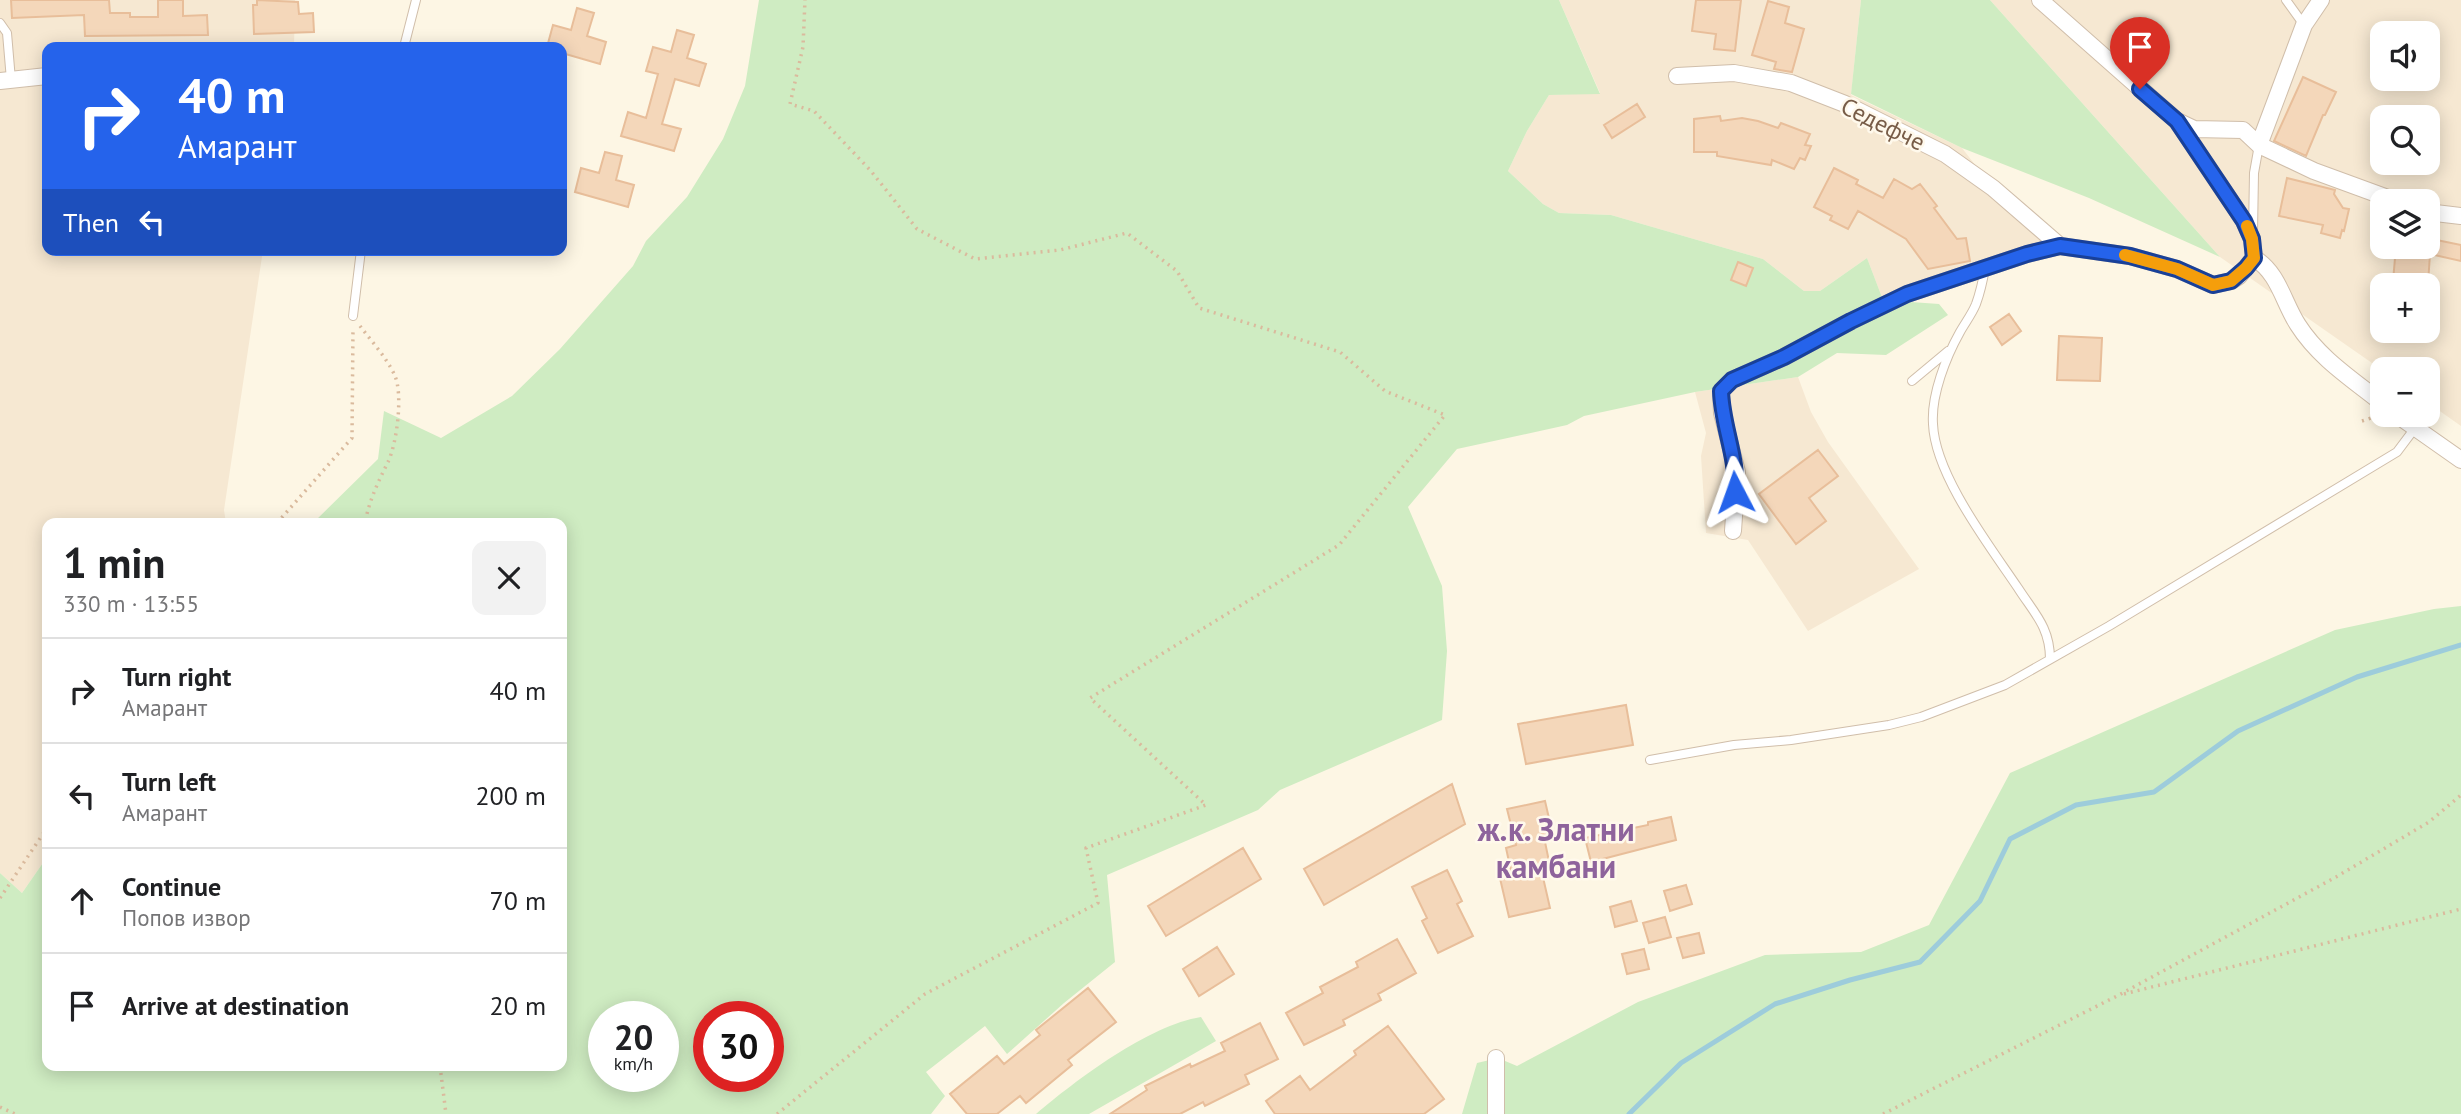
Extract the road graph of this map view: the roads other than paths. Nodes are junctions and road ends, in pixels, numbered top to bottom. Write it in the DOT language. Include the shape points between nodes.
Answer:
graph roads {
  1 [pos="416,0"];
  2 [pos="2286,0"];
  3 [pos="2320,0"];
  4 [pos="2046,2"];
  5 [pos="0,23"];
  6 [pos="2304,25"];
  7 [pos="405,42"];
  8 [pos="1677,76"];
  9 [pos="42,77"];
  10 [pos="5,81"];
  11 [pos="2177,121"];
  12 [pos="2259,145"];
  13 [pos="2370,192"];
  14 [pos="2440,214"];
  15 [pos="2461,216"];
  16 [pos="2252,239"];
  17 [pos="2060,246"];
  18 [pos="360,256"];
  19 [pos="2254,258"];
  20 [pos="1986,268"];
  21 [pos="353,316"];
  22 [pos="1953,346"];
  23 [pos="1912,382"];
  24 [pos="2370,393"];
  25 [pos="2415,428"];
  26 [pos="2461,460"];
  27 [pos="1733,531"];
  28 [pos="2050,659"];
  29 [pos="1650,761"];
  30 [pos="1496,1058"];
  31 [pos="1496,1114"];
  1 -- 7 [label="lane"];
  2 -- 6 [label="lane"];
  3 -- 6 [label="street"];
  4 -- 11 [label="street"];
  5 -- 10 [label="lane" via="7,33"];
  6 -- 12 [label="street"];
  8 -- 17 [label="street, Седефче" via="1734,74 1791,83 1845,104 1945,154"];
  9 -- 10 [label="street"];
  11 -- 12 [label="street" via="2193,129 2243,130"];
  11 -- 16 [label="street"];
  12 -- 13 [label="street" via="2314,172"];
  12 -- 16 [label="lane"];
  14 -- 15 [label="street"];
  16 -- 19 [label="street"];
  17 -- 19 [label="street" via="2130,256 2213,285 2231,281"];
  17 -- 20 [label="street"];
  18 -- 21 [label="lane"];
  19 -- 24 [label="street" via="2267,266 2298,325 2324,358"];
  20 -- 22 [label="lane" via="1975,306"];
  20 -- 27 [label="street" via="1907,294 1732,380 1721,391 1737,472"];
  22 -- 23 [label="lane"];
  22 -- 28 [label="lane" via="1938,388 1933,423 1941,461 1956,494 2047,633"];
  25 -- 26 [label="street"];
  25 -- 28 [label="lane" via="2397,452"];
  28 -- 29 [label="lane" via="2005,685 1921,717"];
  30 -- 31 [label="street"];
}
